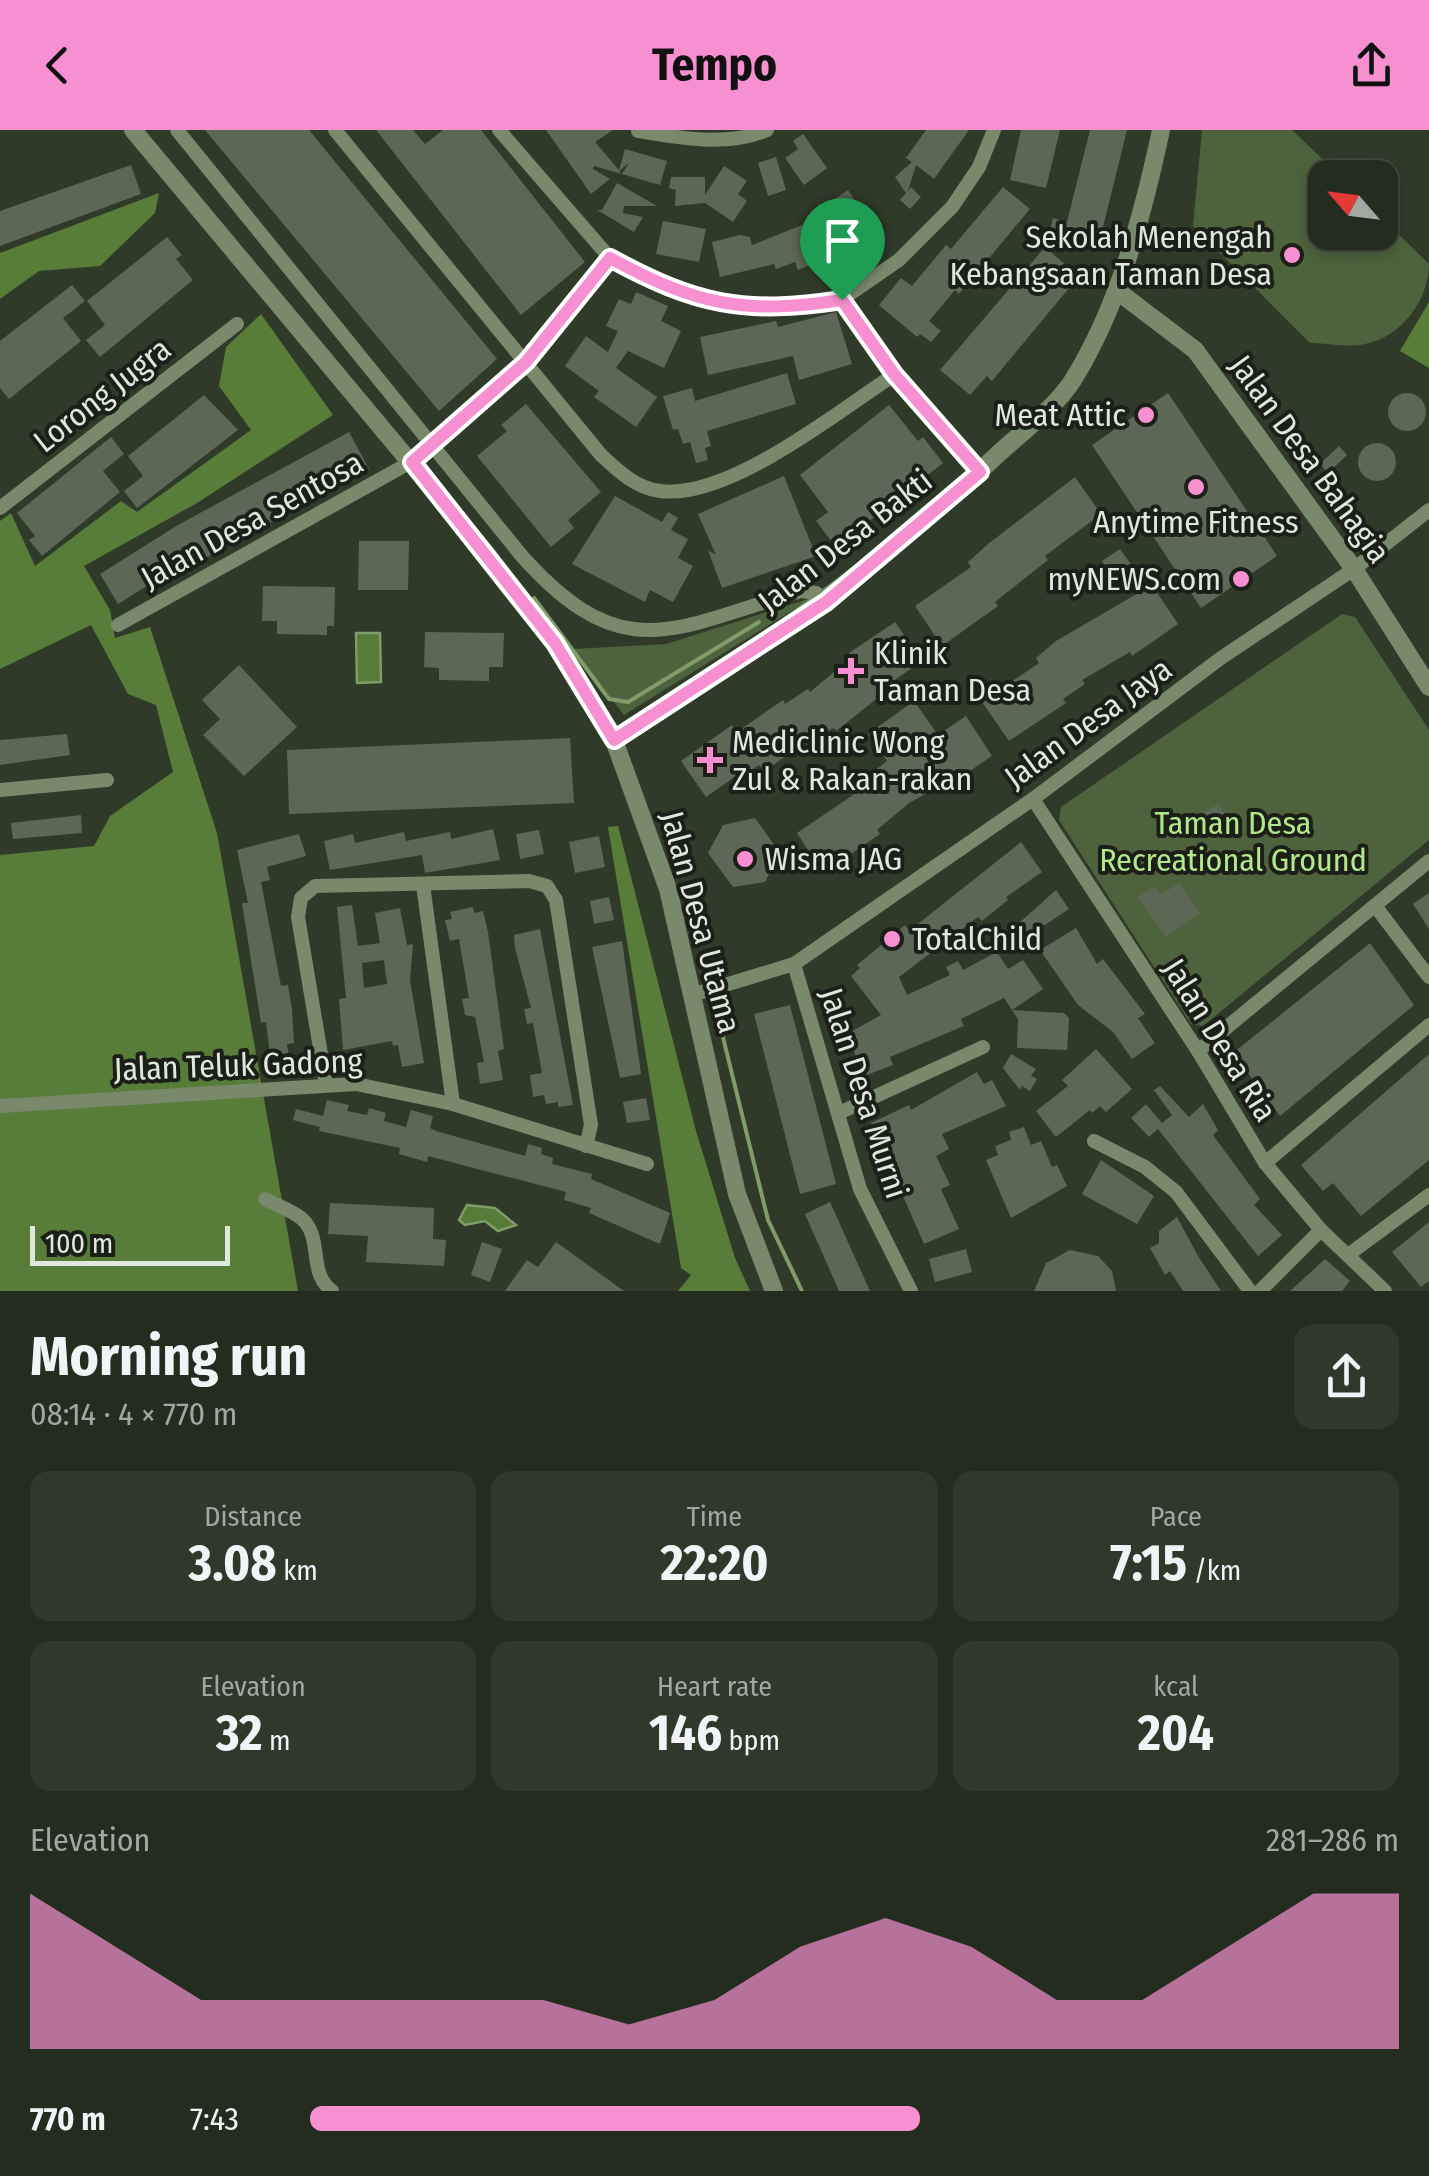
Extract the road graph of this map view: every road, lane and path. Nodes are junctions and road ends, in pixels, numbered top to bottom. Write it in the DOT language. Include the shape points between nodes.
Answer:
graph roads {
  1 [pos="133,130"];
  2 [pos="177,130"];
  3 [pos="336,130"];
  4 [pos="499,130"];
  5 [pos="767,130"];
  6 [pos="994,130"];
  7 [pos="1161,130"];
  8 [pos="638,131"];
  9 [pos="610,258"];
  10 [pos="1116,290"];
  11 [pos="842,300"];
  12 [pos="236,324"];
  13 [pos="526,362"];
  14 [pos="894,374"];
  15 [pos="434,445"];
  16 [pos="412,462"];
  17 [pos="980,472"];
  18 [pos="0,508"];
  19 [pos="1429,510"];
  20 [pos="1354,569"];
  21 [pos="826,602"];
  22 [pos="118,625"];
  23 [pos="1429,687"];
  24 [pos="614,740"];
  25 [pos="107,780"];
  26 [pos="0,790"];
  27 [pos="1033,799"];
  28 [pos="1429,861"];
  29 [pos="423,885"];
  30 [pos="1376,907"];
  31 [pos="794,964"];
  32 [pos="1429,977"];
  33 [pos="692,996"];
  34 [pos="1429,1026"];
  35 [pos="983,1047"];
  36 [pos="1198,1051"];
  37 [pos="326,1084"];
  38 [pos="452,1104"];
  39 [pos="0,1106"];
  40 [pos="841,1112"];
  41 [pos="1094,1140"];
  42 [pos="586,1146"];
  43 [pos="1265,1163"];
  44 [pos="647,1164"];
  45 [pos="1429,1194"];
  46 [pos="265,1199"];
  47 [pos="1322,1230"];
  48 [pos="1348,1255"];
  49 [pos="332,1291"];
  50 [pos="774,1291"];
  51 [pos="912,1291"];
  52 [pos="1250,1291"];
  53 [pos="1260,1291"];
  54 [pos="1385,1291"];
  1 -- 16 [label="street, Jalan Desa Utama"];
  2 -- 15 [label="street"];
  3 -- 13 [label="street"];
  4 -- 9 [label="street"];
  5 -- 8 [label="street" via="690,140"];
  6 -- 11 [label="street" via="952,207 899,260"];
  7 -- 10 [label="street, Jalan Desa Bakti"];
  9 -- 11 [label="street" via="667,289 730,306 790,308"];
  9 -- 13 [label="street, Jalan Desa Sentosa"];
  10 -- 17 [label="street, Jalan Desa Bakti" via="1072,382"];
  10 -- 20 [label="street, Jalan Desa Bahagia" via="1195,350"];
  11 -- 14 [label="street"];
  12 -- 18 [label="street, Lorong Jugra"];
  13 -- 14 [label="street" via="622,476 677,492 736,473"];
  13 -- 15 [label="street, Jalan Desa Sentosa"];
  14 -- 17 [label="street"];
  15 -- 16 [label="street, Jalan Desa Sentosa"];
  15 -- 21 [label="street" via="546,583 618,628 677,631 801,591"];
  16 -- 22 [label="street, Jalan Desa Sentosa"];
  16 -- 24 [label="street, Jalan Desa Utama" via="555,643"];
  17 -- 21 [label="street, Jalan Desa Bakti"];
  19 -- 20 [label="street, Jalan Desa Jaya"];
  20 -- 23 [label="street, Jalan Desa Bahagia"];
  20 -- 27 [label="street, Jalan Desa Jaya" via="1221,658"];
  21 -- 24 [label="street, Jalan Desa Bakti"];
  24 -- 33 [label="street, Jalan Desa Utama" via="657,854"];
  25 -- 26 [label="street"];
  27 -- 31 [label="street, Jalan Desa Jaya"];
  27 -- 36 [label="street, Jalan Desa Ria"];
  28 -- 30 [label="street"];
  29 -- 37 [label="street" via="315,886 301,898 298,916"];
  29 -- 38 [label="street"];
  29 -- 42 [label="street" via="529,881 547,886 556,900 592,1126"];
  30 -- 32 [label="street"];
  30 -- 36 [label="street"];
  31 -- 33 [label="street, Jalan Desa Jaya"];
  31 -- 40 [label="street, Jalan Desa Murni"];
  33 -- 50 [label="street, Jalan Desa Utama" via="737,1194"];
  34 -- 43 [label="street"];
  35 -- 40 [label="street"];
  36 -- 43 [label="street, Jalan Desa Ria"];
  37 -- 38 [label="street, Jalan Teluk Gadong" via="382,1087"];
  37 -- 39 [label="street, Jalan Teluk Gadong"];
  38 -- 42 [label="street, Jalan Teluk Gadong"];
  40 -- 51 [label="street, Jalan Desa Murni" via="860,1189"];
  41 -- 52 [label="street" via="1176,1192"];
  42 -- 44 [label="street, Jalan Teluk Gadong"];
  43 -- 47 [label="street, Jalan Desa Ria"];
  45 -- 48 [label="street"];
  46 -- 49 [label="street" via="302,1219 318,1276"];
  47 -- 48 [label="street, Jalan Desa Ria"];
  47 -- 53 [label="street"];
  48 -- 54 [label="street, Jalan Desa Ria"];
}
